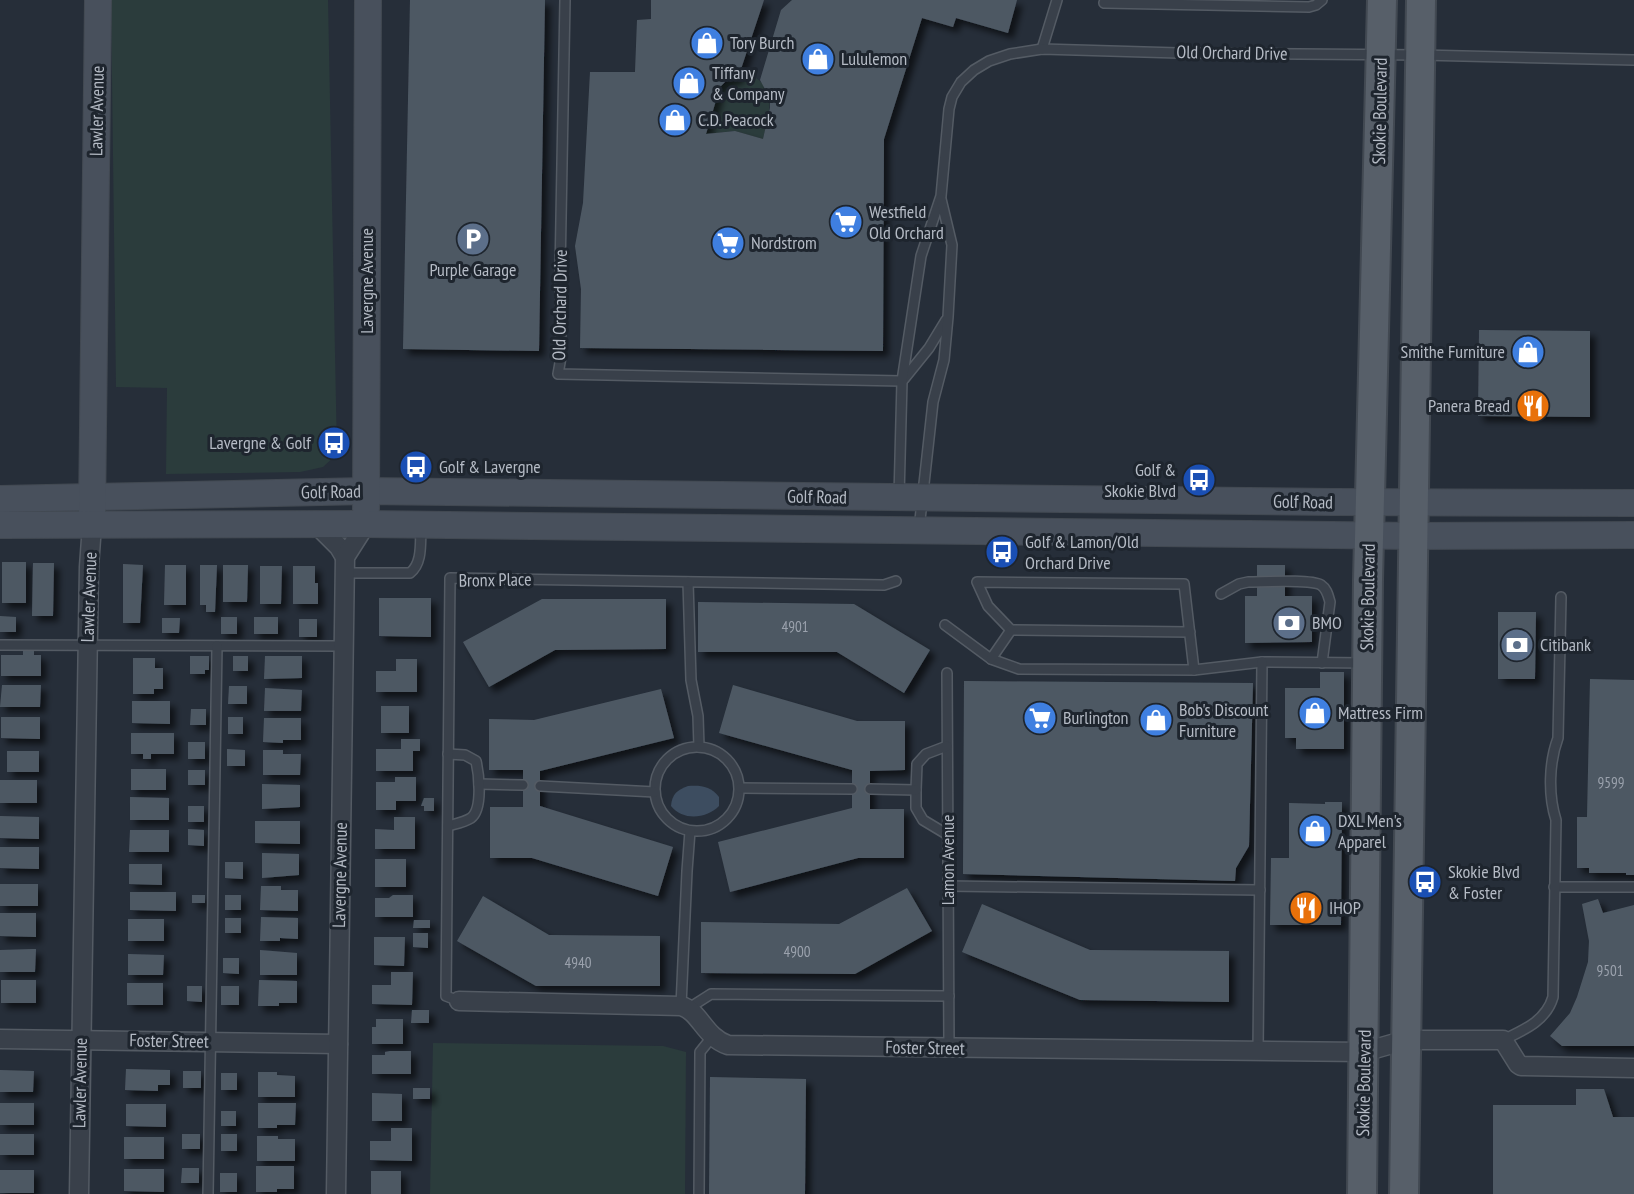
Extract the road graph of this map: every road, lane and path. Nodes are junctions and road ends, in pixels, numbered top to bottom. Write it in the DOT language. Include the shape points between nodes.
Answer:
graph roads {
  1 [pos="98,0"];
  2 [pos="368,0"];
  3 [pos="565,0"];
  4 [pos="1057,0"];
  5 [pos="1105,0"];
  6 [pos="1322,0"];
  7 [pos="1382,0"];
  8 [pos="1421,0"];
  9 [pos="1042,49"];
  10 [pos="1382,55"];
  11 [pos="1421,55"];
  12 [pos="1634,60"];
  13 [pos="941,196"];
  14 [pos="948,317"];
  15 [pos="903,381"];
  16 [pos="366,491"];
  17 [pos="92,498"];
  18 [pos="910,498"];
  19 [pos="0,499"];
  20 [pos="1370,502"];
  21 [pos="1415,503"];
  22 [pos="1634,503"];
  23 [pos="366,524"];
  24 [pos="0,525"];
  25 [pos="92,525"];
  26 [pos="317,525"];
  27 [pos="421,526"];
  28 [pos="919,529"];
  29 [pos="1369,535"];
  30 [pos="1414,536"];
  31 [pos="1634,536"];
  32 [pos="345,565"];
  33 [pos="896,581"];
  34 [pos="688,582"];
  35 [pos="1221,594"];
  36 [pos="1562,597"];
  37 [pos="945,625"];
  38 [pos="1011,630"];
  39 [pos="1190,632"];
  40 [pos="0,645"];
  41 [pos="88,645"];
  42 [pos="217,646"];
  43 [pos="344,646"];
  44 [pos="991,659"];
  45 [pos="1262,662"];
  46 [pos="1322,663"];
  47 [pos="1366,663"];
  48 [pos="1194,670"];
  49 [pos="947,673"];
  50 [pos="947,746"];
  51 [pos="699,747"];
  52 [pos="448,754"];
  53 [pos="479,784"];
  54 [pos="523,785"];
  55 [pos="540,786"];
  56 [pos="740,788"];
  57 [pos="852,789"];
  58 [pos="870,789"];
  59 [pos="916,790"];
  60 [pos="655,792"];
  61 [pos="448,826"];
  62 [pos="690,831"];
  63 [pos="948,835"];
  64 [pos="948,886"];
  65 [pos="1554,887"];
  66 [pos="1634,887"];
  67 [pos="1260,890"];
  68 [pos="949,996"];
  69 [pos="459,1001"];
  70 [pos="685,1007"];
  71 [pos="712,1036"];
  72 [pos="0,1039"];
  73 [pos="81,1039"];
  74 [pos="1406,1040"];
  75 [pos="1503,1040"];
  76 [pos="210,1041"];
  77 [pos="338,1044"];
  78 [pos="949,1048"];
  79 [pos="1258,1051"];
  80 [pos="1364,1052"];
  81 [pos="1634,1068"];
  82 [pos="79,1194"];
  83 [pos="208,1194"];
  84 [pos="336,1194"];
  85 [pos="699,1194"];
  86 [pos="1362,1194"];
  87 [pos="1404,1194"];
  1 -- 17 [label="main road, Lawler Avenue"];
  2 -- 16 [label="main road, Lavergne Avenue"];
  3 -- 15 [label="lane, Old Orchard Drive" via="558,374"];
  4 -- 9 [label="lane"];
  5 -- 6 [label="lane" via="1104,3 1309,6"];
  7 -- 10 [label="main road, Skokie Boulevard"];
  8 -- 11 [label="main road"];
  9 -- 10 [label="lane, Old Orchard Drive"];
  9 -- 13 [label="lane, Old Orchard Drive" via="989,61 962,82 949,108"];
  10 -- 11 [label="lane, Old Orchard Drive"];
  10 -- 20 [label="main road, Skokie Boulevard"];
  11 -- 12 [label="lane, Old Orchard Drive"];
  11 -- 21 [label="main road"];
  13 -- 14 [label="lane, Old Orchard Drive" via="952,245"];
  13 -- 15 [label="lane, Old Orchard Drive" via="921,256"];
  14 -- 15 [label="lane"];
  14 -- 18 [label="lane, Old Orchard Drive" via="944,360"];
  15 -- 18 [label="lane, Old Orchard Drive"];
  16 -- 17 [label="main road, Golf Road"];
  16 -- 18 [label="main road, Golf Road"];
  16 -- 23 [label="main road, Lavergne Avenue"];
  17 -- 19 [label="main road, Golf Road"];
  17 -- 25 [label="main road, Lawler Avenue"];
  18 -- 20 [label="main road, Golf Road"];
  18 -- 28 [label="lane, Old Orchard Drive"];
  20 -- 21 [label="main road, Golf Road"];
  20 -- 29 [label="main road, Skokie Boulevard"];
  21 -- 22 [label="main road, Golf Road"];
  21 -- 30 [label="main road"];
  23 -- 26 [label="main road, Golf Road"];
  23 -- 27 [label="main road, Golf Road"];
  23 -- 32 [label="street"];
  24 -- 25 [label="main road, Golf Road"];
  25 -- 26 [label="main road, Golf Road"];
  25 -- 41 [label="street, Lawler Avenue"];
  26 -- 32 [label="street" via="339,547"];
  27 -- 28 [label="main road, Golf Road"];
  27 -- 32 [label="lane" via="414,571"];
  28 -- 29 [label="main road, Golf Road"];
  29 -- 30 [label="main road, Golf Road"];
  29 -- 47 [label="main road, Skokie Boulevard"];
  30 -- 31 [label="main road, Golf Road"];
  30 -- 74 [label="main road"];
  32 -- 43 [label="street, Lavergne Avenue"];
  33 -- 34 [label="lane, Bronx Place" via="884,585"];
  34 -- 51 [label="lane"];
  34 -- 52 [label="lane, Bronx Place" via="450,578"];
  35 -- 46 [label="lane" via="1248,582 1321,585 1330,602"];
  36 -- 65 [label="lane" via="1558,738 1552,754 1552,806 1556,820"];
  37 -- 44 [label="lane"];
  38 -- 39 [label="lane"];
  38 -- 39 [label="lane" via="988,606 977,582 1184,584"];
  38 -- 44 [label="lane"];
  39 -- 48 [label="lane"];
  40 -- 41 [label="lane"];
  41 -- 42 [label="lane"];
  41 -- 73 [label="street, Lawler Avenue"];
  42 -- 43 [label="lane"];
  42 -- 76 [label="lane"];
  43 -- 77 [label="street, Lavergne Avenue"];
  44 -- 48 [label="lane" via="1019,669"];
  45 -- 46 [label="lane"];
  45 -- 48 [label="lane"];
  45 -- 67 [label="lane"];
  46 -- 47 [label="lane"];
  47 -- 80 [label="main road, Skokie Boulevard"];
  49 -- 50 [label="lane, Lamon Avenue"];
  50 -- 59 [label="lane" via="926,754 917,764"];
  50 -- 63 [label="lane, Lamon Avenue"];
  51 -- 56 [label="lane" via="723,755 732,764"];
  51 -- 60 [label="lane" via="687,748 667,759 656,780"];
  52 -- 53 [label="lane" via="465,755 476,761"];
  52 -- 61 [label="lane, Bronx Place"];
  53 -- 54 [label="lane"];
  53 -- 61 [label="lane" via="478,809 471,817"];
  55 -- 60 [label="lane"];
  56 -- 57 [label="lane"];
  56 -- 62 [label="lane" via="736,807 725,822 709,830"];
  58 -- 59 [label="lane"];
  59 -- 63 [label="lane" via="916,808 923,820"];
  60 -- 62 [label="lane" via="662,813 670,822"];
  61 -- 69 [label="lane, Bronx Place" via="446,996"];
  62 -- 70 [label="lane"];
  63 -- 64 [label="lane, Lamon Avenue"];
  64 -- 67 [label="lane"];
  64 -- 68 [label="lane, Lamon Avenue"];
  65 -- 66 [label="lane"];
  65 -- 75 [label="lane" via="1550,1008 1533,1026"];
  67 -- 79 [label="lane"];
  68 -- 70 [label="lane" via="711,994"];
  68 -- 78 [label="lane, Lamon Avenue"];
  69 -- 70 [label="street"];
  70 -- 71 [label="street"];
  71 -- 78 [label="street, Foster Street" via="719,1042 740,1046"];
  71 -- 85 [label="lane" via="700,1052"];
  72 -- 73 [label="street, Foster Street"];
  73 -- 76 [label="street, Foster Street"];
  73 -- 82 [label="street, Lawler Avenue"];
  74 -- 75 [label="street, Foster Street"];
  74 -- 80 [label="street, Foster Street"];
  74 -- 87 [label="main road"];
  75 -- 81 [label="street" via="1521,1066"];
  76 -- 77 [label="street, Foster Street"];
  76 -- 83 [label="lane"];
  77 -- 84 [label="street, Lavergne Avenue"];
  78 -- 79 [label="street, Foster Street"];
  79 -- 80 [label="street, Foster Street"];
  80 -- 86 [label="main road, Skokie Boulevard"];
}
